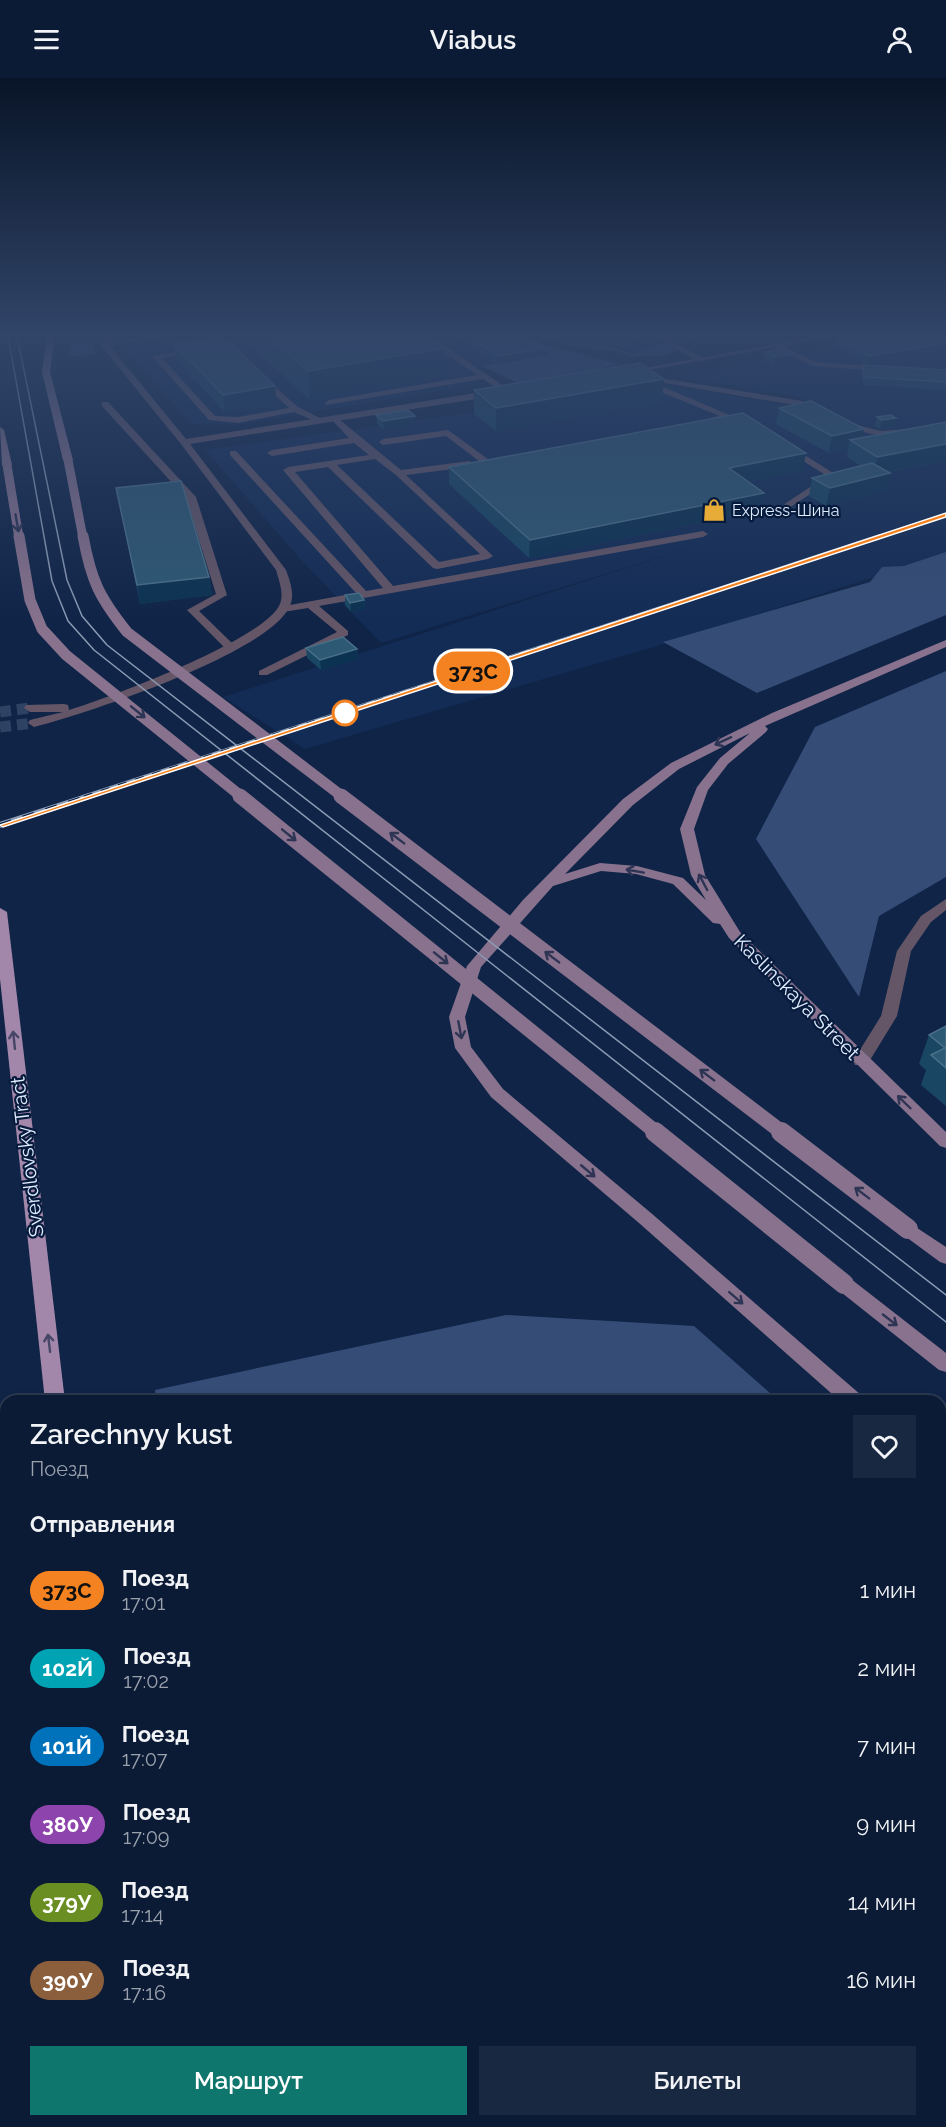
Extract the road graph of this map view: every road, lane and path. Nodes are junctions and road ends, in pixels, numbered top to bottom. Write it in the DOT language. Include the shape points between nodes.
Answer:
graph roads {
  1 [pos="0,432"];
  2 [pos="61,432"];
  3 [pos="131,432"];
  4 [pos="176,432"];
  5 [pos="248,432"];
  6 [pos="348,432"];
  7 [pos="869,432"];
  8 [pos="927,432"];
  9 [pos="775,439"];
  10 [pos="356,440"];
  11 [pos="184,442"];
  12 [pos="383,442"];
  13 [pos="233,453"];
  14 [pos="272,453"];
  15 [pos="378,456"];
  16 [pos="497,460"];
  17 [pos="486,462"];
  18 [pos="331,464"];
  19 [pos="399,473"];
  20 [pos="789,505"];
  21 [pos="300,506"];
  22 [pos="703,534"];
  23 [pos="390,590"];
  24 [pos="365,596"];
  25 [pos="312,605"];
  26 [pos="283,609"];
  27 [pos="946,643"];
  28 [pos="230,647"];
  29 [pos="263,673"];
  30 [pos="30,708"];
  31 [pos="86,708"];
  32 [pos="776,717"];
  33 [pos="34,723"];
  34 [pos="549,883"];
  35 [pos="946,903"];
  36 [pos="0,912"];
  37 [pos="734,935"];
  38 [pos="861,1061"];
  39 [pos="946,1142"];
  40 [pos="946,1257"];
  41 [pos="946,1364"];
  42 [pos="54,1395"];
  43 [pos="847,1395"];
  1 -- 41 [label="main road, one-way, bridge" via="30,600 42,628 66,655"];
  40 -- 2 [label="main road, one-way, bridge" via="127,632 102,599 90,573"];
  3 -- 28 [label="street" via="191,497 222,595 192,610"];
  4 -- 11 [label="street"];
  5 -- 11 [label="street"];
  6 -- 10 [label="street"];
  7 -- 8 [label="street"];
  9 -- 20 [label="street" via="833,476"];
  10 -- 14 [label="street"];
  10 -- 15 [label="street"];
  11 -- 26 [label="street" via="281,570 288,594"];
  12 -- 17 [label="street" via="448,433"];
  13 -- 21 [label="street"];
  15 -- 18 [label="street"];
  15 -- 19 [label="street"];
  16 -- 17 [label="street"];
  17 -- 19 [label="street"];
  18 -- 19 [label="street" via="437,566 488,556"];
  18 -- 21 [label="street" via="288,470"];
  21 -- 23 [label="street"];
  21 -- 24 [label="street"];
  22 -- 23 [label="street"];
  23 -- 24 [label="street"];
  24 -- 25 [label="street"];
  25 -- 26 [label="street"];
  25 -- 29 [label="street" via="344,633"];
  26 -- 28 [label="street"];
  27 -- 32 [label="main road"];
  28 -- 31 [label="street"];
  30 -- 31 [label="street"];
  31 -- 33 [label="street"];
  32 -- 34 [label="main road, one-way" via="675,766 628,802"];
  37 -- 32 [label="main road, Kaslinskaya Street, one-way" via="698,875 687,829 702,790 724,761"];
  37 -- 34 [label="main road, one-way" via="678,881 637,870 600,867"];
  34 -- 43 [label="main road, one-way" via="474,966 457,1017 463,1048 497,1093"];
  35 -- 38 [label="street" via="926,919 904,951 889,1016"];
  42 -- 36 [label="main road, Sverdlovsky Tract, one-way"];
  37 -- 38 [label="main road, Kaslinskaya Street"];
  39 -- 38 [label="main road, Kaslinskaya Street, one-way"];
}
